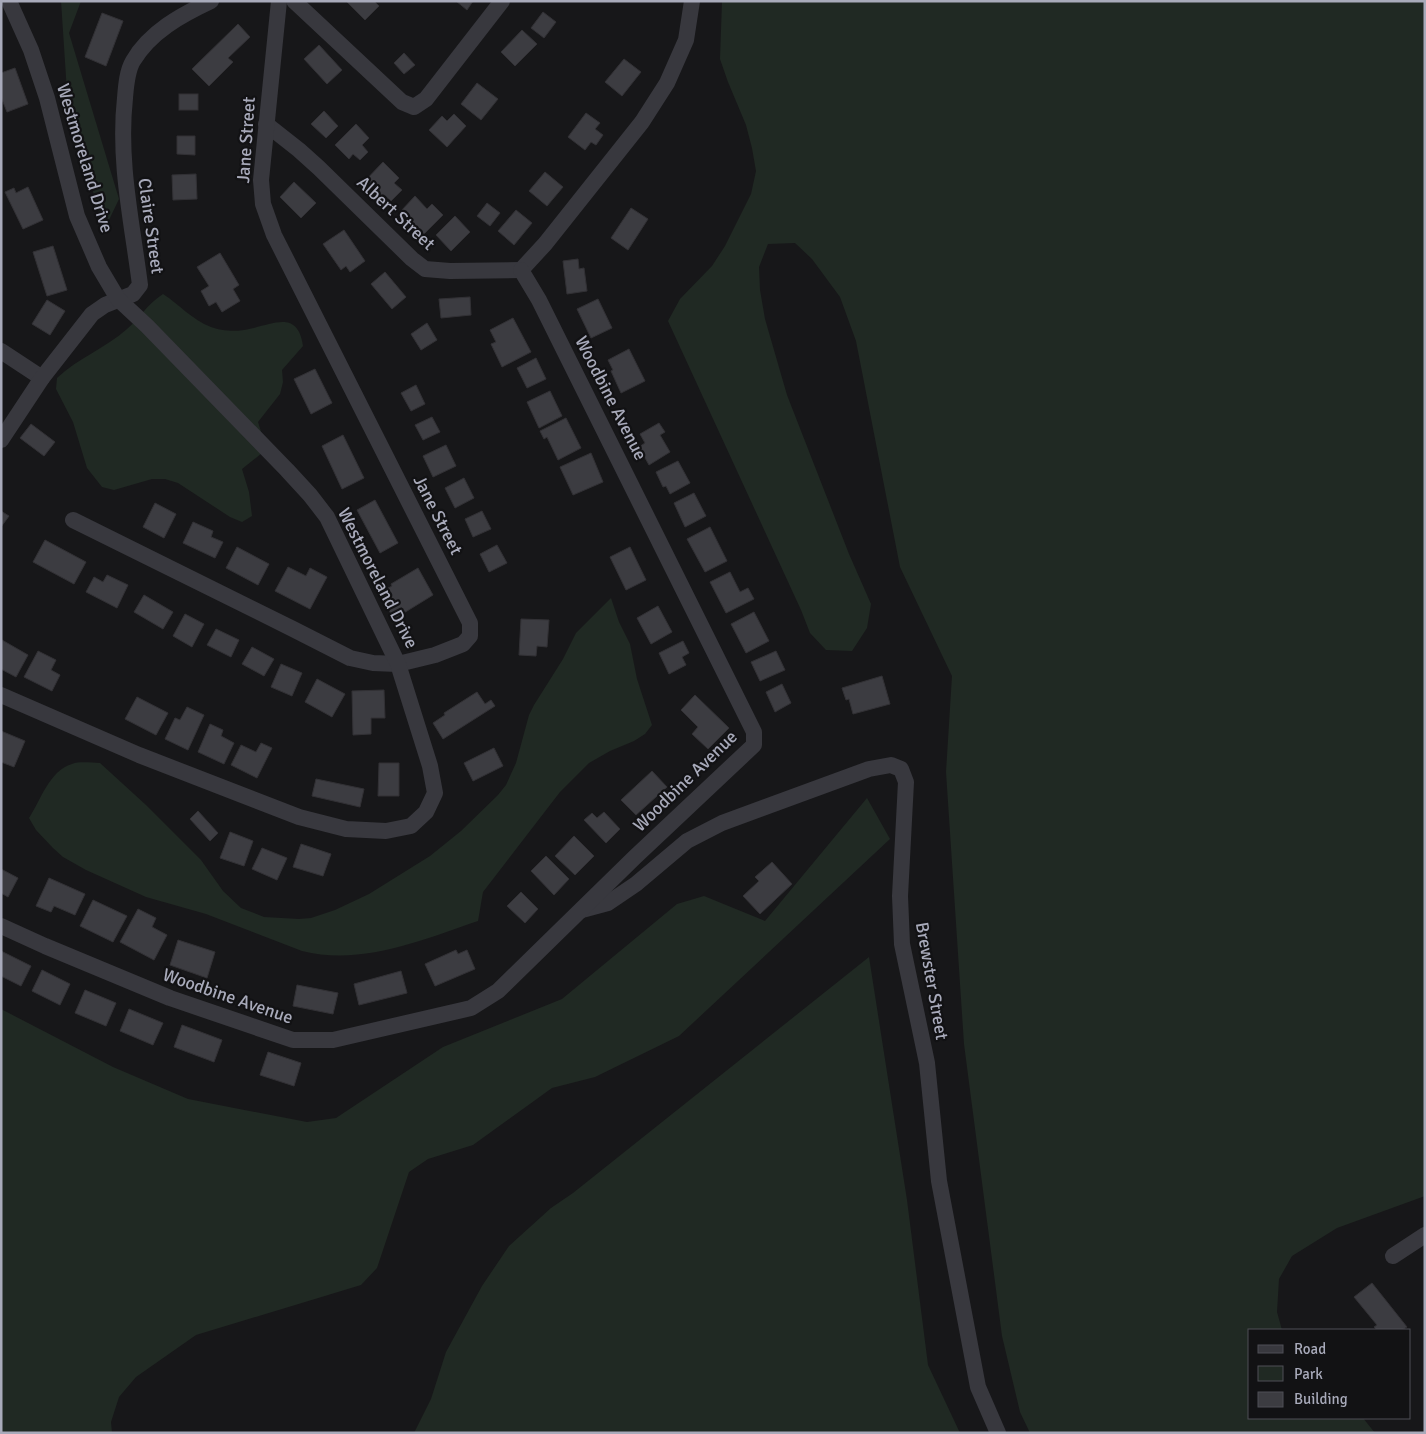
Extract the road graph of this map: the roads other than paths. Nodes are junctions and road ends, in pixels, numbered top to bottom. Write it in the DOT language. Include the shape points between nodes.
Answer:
graph roads {
  1 [pos="9,1"];
  2 [pos="211,1"];
  3 [pos="279,1"];
  4 [pos="294,1"];
  5 [pos="502,1"];
  6 [pos="692,1"];
  7 [pos="266,124"];
  8 [pos="521,270"];
  9 [pos="118,299"];
  10 [pos="1,350"];
  11 [pos="42,378"];
  12 [pos="1,440"];
  13 [pos="73,520"];
  14 [pos="398,664"];
  15 [pos="1,695"];
  16 [pos="580,911"];
  17 [pos="1,926"];
  18 [pos="1425,1235"];
  19 [pos="1393,1256"];
  20 [pos="998,1433"];
  1 -- 9 [label="street, Westmoreland Drive" via="31,50 47,98 77,216 98,267"];
  2 -- 9 [label="street, Claire Street" via="186,12 152,37 132,62 126,82 122,125 123,160 140,285 133,294"];
  3 -- 7 [label="street, Jane Street"];
  4 -- 5 [label="street" via="402,102 414,107 426,99"];
  6 -- 8 [label="street" via="686,40 667,83 642,122"];
  7 -- 8 [label="street, Albert Street" via="299,150 425,268"];
  7 -- 14 [label="street, Jane Street" via="261,180 263,204 274,235 470,623 470,636 464,644"];
  8 -- 16 [label="street, Woodbine Avenue" via="754,732 754,745"];
  9 -- 11 [label="street, Claire Street" via="92,314"];
  9 -- 14 [label="street, Westmoreland Drive" via="310,495 327,517"];
  10 -- 11 [label="street"];
  11 -- 12 [label="street, Claire Street"];
  13 -- 14 [label="street, Jane Street" via="350,658"];
  14 -- 15 [label="street, Westmoreland Drive" via="430,766 435,793 426,812 411,826 386,831 346,829 299,817 139,756"];
  16 -- 17 [label="street, Woodbine Avenue" via="498,991 471,1008 333,1040 293,1040 187,1004"];
  16 -- 20 [label="street, Brewster Street" via="608,903 687,841 722,823 869,769 891,765 901,769 906,782 900,896 902,944 927,1063 939,1181 978,1387"];
  18 -- 19 [label="street"];
}
